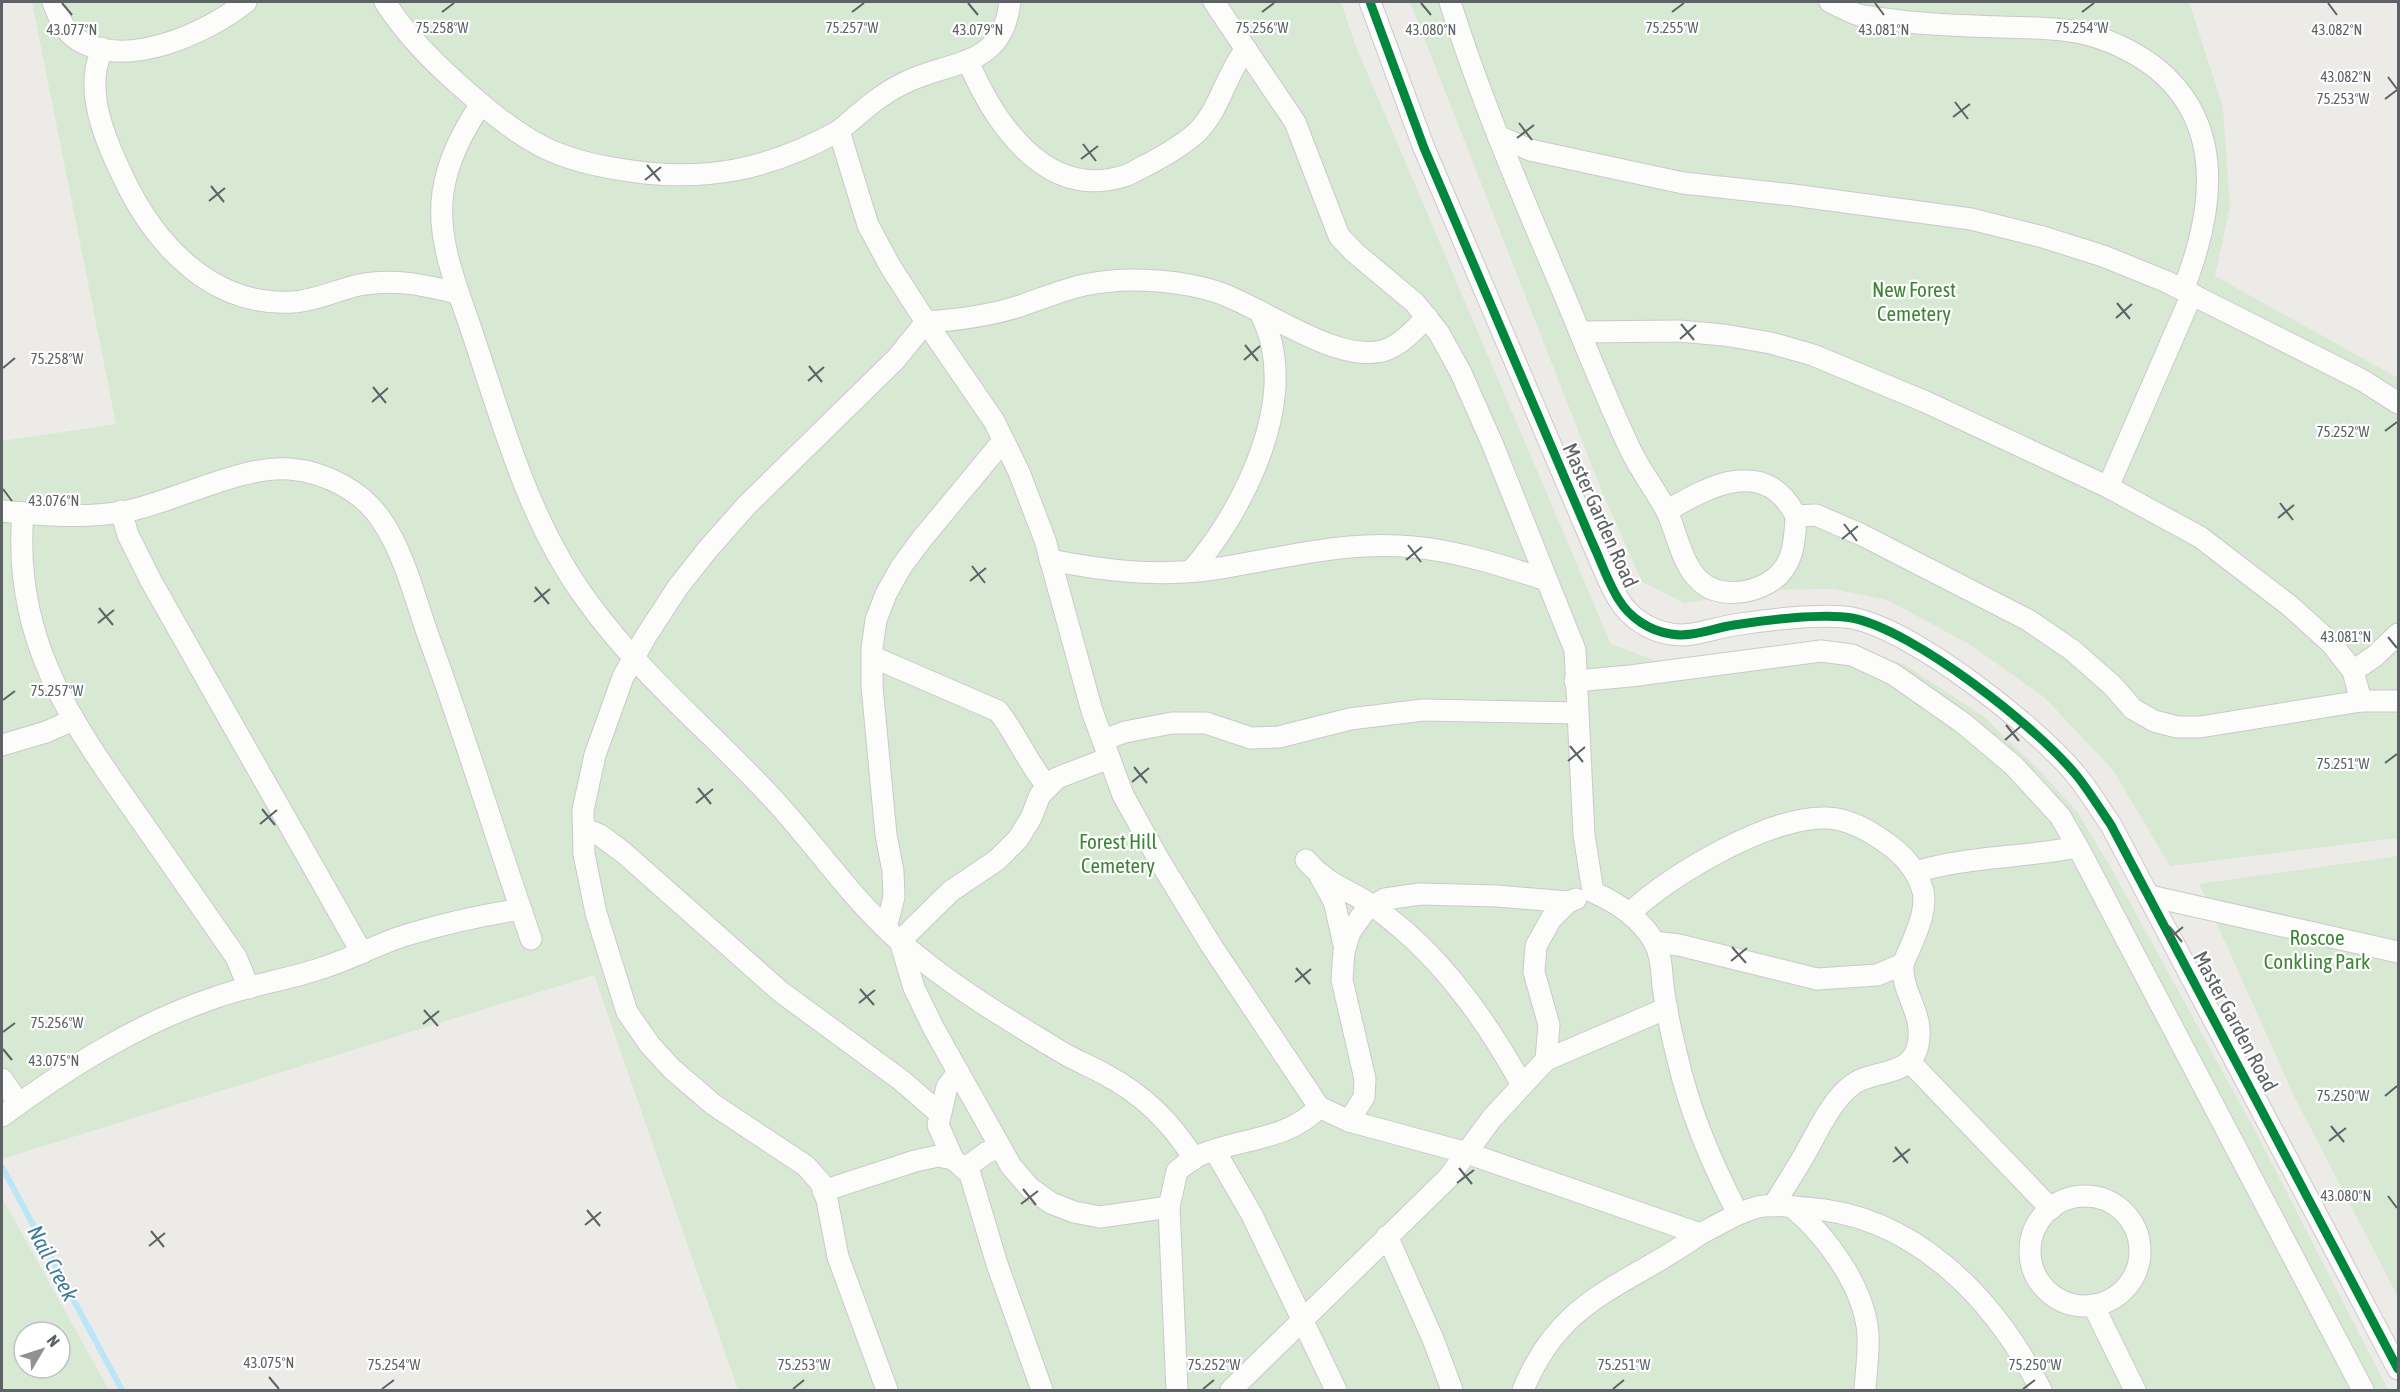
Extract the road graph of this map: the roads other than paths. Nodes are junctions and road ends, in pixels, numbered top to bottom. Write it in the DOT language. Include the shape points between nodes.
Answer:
graph roads {
  1 [pos="53,2"];
  2 [pos="246,2"];
  3 [pos="385,2"];
  4 [pos="1010,2"];
  5 [pos="1214,2"];
  6 [pos="1370,2"];
  7 [pos="1450,2"];
  8 [pos="1830,2"];
  9 [pos="102,48"];
  10 [pos="1246,48"];
  11 [pos="968,61"];
  12 [pos="481,104"];
  13 [pos="839,131"];
  14 [pos="1498,136"];
  15 [pos="2188,292"];
  16 [pos="457,293"];
  17 [pos="1260,311"];
  18 [pos="1427,317"];
  19 [pos="926,322"];
  20 [pos="1580,332"];
  21 [pos="2398,404"];
  22 [pos="1003,441"];
  23 [pos="2108,487"];
  24 [pos="2,511"];
  25 [pos="122,511"];
  26 [pos="1667,511"];
  27 [pos="23,513"];
  28 [pos="1796,516"];
  29 [pos="1050,560"];
  30 [pos="1191,571"];
  31 [pos="1546,580"];
  32 [pos="2398,634"];
  33 [pos="873,657"];
  34 [pos="633,659"];
  35 [pos="2353,671"];
  36 [pos="1575,681"];
  37 [pos="2361,701"];
  38 [pos="2398,701"];
  39 [pos="1577,713"];
  40 [pos="73,720"];
  41 [pos="2,745"];
  42 [pos="1106,749"];
  43 [pos="1048,787"];
  44 [pos="584,828"];
  45 [pos="2077,847"];
  46 [pos="1916,872"];
  47 [pos="1593,892"];
  48 [pos="2150,896"];
  49 [pos="1568,902"];
  50 [pos="1373,906"];
  51 [pos="520,909"];
  52 [pos="1630,913"];
  53 [pos="893,934"];
  54 [pos="531,939"];
  55 [pos="1654,942"];
  56 [pos="1345,949"];
  57 [pos="2398,952"];
  58 [pos="362,953"];
  59 [pos="1903,964"];
  60 [pos="1876,975"];
  61 [pos="1906,985"];
  62 [pos="249,988"];
  63 [pos="1667,1008"];
  64 [pos="1549,1025"];
  65 [pos="1577,1046"];
  66 [pos="1546,1060"];
  67 [pos="1910,1062"];
  68 [pos="958,1072"];
  69 [pos="2,1079"];
  70 [pos="1522,1085"];
  71 [pos="19,1104"];
  72 [pos="1319,1107"];
  73 [pos="2,1116"];
  74 [pos="938,1119"];
  75 [pos="1349,1121"];
  76 [pos="1000,1147"];
  77 [pos="1215,1151"];
  78 [pos="1467,1153"];
  79 [pos="1194,1159"];
  80 [pos="915,1161"];
  81 [pos="959,1164"];
  82 [pos="824,1191"];
  83 [pos="1169,1207"];
  84 [pos="1782,1207"];
  85 [pos="2051,1209"];
  86 [pos="1738,1214"];
  87 [pos="1700,1234"];
  88 [pos="1387,1236"];
  89 [pos="2093,1305"];
  90 [pos="1302,1321"];
  91 [pos="2398,1369"];
  92 [pos="1866,1381"];
  93 [pos="887,1390"];
  94 [pos="1042,1390"];
  95 [pos="1177,1390"];
  96 [pos="1232,1390"];
  97 [pos="1336,1390"];
  98 [pos="1452,1390"];
  99 [pos="1523,1390"];
  100 [pos="1849,1390"];
  101 [pos="2041,1390"];
  102 [pos="2135,1390"];
  103 [pos="2363,1390"];
  1 -- 9 [label="street" via="60,21 77,40"];
  2 -- 9 [label="street" via="202,30 165,44 132,52"];
  3 -- 12 [label="street" via="418,45"];
  4 -- 11 [label="street" via="1006,26 995,42"];
  5 -- 10 [label="street"];
  6 -- 48 [label="street, Master Garden Road" via="1424,148 1619,601 1640,623 1671,634 1734,625 1851,618 1872,624 1923,650 2038,737 2077,776 2111,825"];
  7 -- 14 [label="street"];
  8 -- 15 [label="street" via="1859,15 1885,19 2081,33 2112,42 2165,75 2186,98 2206,148 2203,225"];
  9 -- 16 [label="street" via="96,94 115,160 149,225 201,278 236,296 267,302 295,302 359,285 392,281"];
  10 -- 11 [label="street" via="1213,111 1196,134 1170,153 1124,176 1093,181 1065,176 1015,142 994,113"];
  10 -- 18 [label="street" via="1295,122 1339,236"];
  11 -- 13 [label="street" via="903,83 871,103"];
  12 -- 13 [label="street" via="512,128 567,157 604,167 682,176 769,162"];
  12 -- 16 [label="street" via="451,159 443,193 443,227"];
  13 -- 19 [label="street" via="867,225"];
  14 -- 15 [label="street" via="1530,150 1683,183 1971,219 2103,256"];
  14 -- 20 [label="street"];
  15 -- 21 [label="street" via="2362,380"];
  15 -- 23 [label="street"];
  16 -- 34 [label="street" via="511,450 551,542 586,600"];
  17 -- 18 [label="street" via="1309,336 1360,354 1388,349"];
  17 -- 19 [label="street" via="1208,289 1166,281 1127,281 1086,285 988,315"];
  17 -- 30 [label="street" via="1272,345 1275,377 1268,430 1240,500 1220,536"];
  18 -- 31 [label="street" via="1461,373"];
  19 -- 22 [label="street" via="994,421"];
  19 -- 34 [label="street" via="896,359 747,505 708,549 678,587"];
  20 -- 23 [label="street" via="1679,331 1724,335 1803,352 1926,402"];
  20 -- 26 [label="street" via="1633,454"];
  22 -- 29 [label="street" via="1019,472"];
  22 -- 33 [label="street" via="901,567 876,620"];
  23 -- 35 [label="street" via="2200,537 2231,560 2332,644"];
  24 -- 27 [label="street"];
  25 -- 27 [label="street" via="49,516"];
  25 -- 51 [label="street" via="252,473 289,469 320,475 355,492 381,519 397,546"];
  25 -- 58 [label="street" via="128,535 151,580"];
  26 -- 28 [label="street" via="1710,487 1732,480 1752,481 1774,489"];
  26 -- 28 [label="street" via="1688,563 1700,581 1713,589 1734,593 1757,590 1779,578 1790,560"];
  27 -- 40 [label="street" via="21,540 32,625 57,693"];
  28 -- 37 [label="street" via="1816,515 1862,535 2028,620 2072,650 2133,709 2154,721 2200,727"];
  29 -- 30 [label="street" via="1121,572"];
  29 -- 42 [label="street"];
  30 -- 31 [label="street" via="1321,550 1413,547"];
  31 -- 36 [label="street" via="1575,650"];
  32 -- 35 [label="street"];
  33 -- 43 [label="street" via="998,711 1011,727 1033,770"];
  33 -- 53 [label="street" via="877,751 894,897"];
  34 -- 44 [label="street" via="595,755 583,810"];
  34 -- 53 [label="street" via="777,803 853,894"];
  35 -- 37 [label="street"];
  36 -- 39 [label="street"];
  36 -- 45 [label="street" via="1821,651 1852,655 1893,674 1963,723 2013,765 2060,816"];
  37 -- 38 [label="street"];
  39 -- 42 [label="street" via="1424,710 1350,719 1279,737 1251,738 1206,723 1172,723 1125,732"];
  39 -- 47 [label="street" via="1584,835"];
  40 -- 41 [label="street"];
  40 -- 62 [label="street" via="236,957"];
  42 -- 43 [label="street"];
  42 -- 72 [label="street" via="1123,795 1159,860"];
  43 -- 53 [label="street" via="1018,839 997,860"];
  44 -- 74 [label="street" via="624,853 781,992 901,1080"];
  44 -- 82 [label="street" via="584,854 596,913 627,1012 650,1046 672,1069 714,1105 806,1166"];
  45 -- 46 [label="street"];
  45 -- 103 [label="street"];
  46 -- 52 [label="street" via="1899,852 1849,822 1827,818 1801,820 1753,837 1678,874"];
  46 -- 59 [label="street" via="1923,894 1921,921"];
  47 -- 49 [label="street"];
  47 -- 52 [label="street"];
  48 -- 57 [label="street"];
  48 -- 91 [label="street, Master Garden Road"];
  49 -- 50 [label="street" via="1420,894 1385,899"];
  49 -- 64 [label="street" via="1551,919 1536,946 1534,972"];
  50 -- 56 [label="street" via="1350,932"];
  50 -- 56 [label="street" via="1313,868 1334,901"];
  50 -- 70 [label="street" via="1455,983 1484,1021"];
  51 -- 54 [label="street"];
  51 -- 58 [label="street" via="408,934"];
  52 -- 55 [label="street"];
  53 -- 68 [label="street" via="914,987"];
  53 -- 79 [label="street" via="948,980 1143,1098 1169,1123"];
  55 -- 60 [label="street" via="1817,979"];
  55 -- 63 [label="street"];
  56 -- 75 [label="street" via="1342,980 1365,1078 1364,1097"];
  58 -- 62 [label="street" via="324,968"];
  59 -- 60 [label="street"];
  59 -- 61 [label="street"];
  60 -- 61 [label="street"];
  61 -- 67 [label="street" via="1919,1019 1917,1048"];
  62 -- 71 [label="street" via="146,1026 105,1047"];
  63 -- 65 [label="street"];
  63 -- 86 [label="street" via="1686,1092 1711,1161"];
  64 -- 65 [label="street"];
  64 -- 66 [label="street"];
  65 -- 66 [label="street"];
  66 -- 70 [label="street"];
  67 -- 84 [label="street" via="1854,1083 1838,1097"];
  67 -- 85 [label="street"];
  68 -- 74 [label="street" via="947,1087"];
  68 -- 76 [label="street"];
  69 -- 71 [label="street"];
  70 -- 78 [label="street"];
  71 -- 73 [label="street"];
  72 -- 75 [label="street"];
  72 -- 77 [label="street" via="1308,1120 1288,1129"];
  74 -- 80 [label="street" via="930,1144"];
  74 -- 81 [label="street"];
  75 -- 78 [label="street"];
  76 -- 81 [label="street"];
  76 -- 83 [label="street" via="1030,1188 1051,1203 1074,1212 1100,1217"];
  77 -- 79 [label="street"];
  77 -- 90 [label="street" via="1252,1215"];
  78 -- 87 [label="street"];
  78 -- 88 [label="street" via="1448,1178"];
  79 -- 83 [label="street" via="1177,1171"];
  80 -- 81 [label="street" via="938,1156"];
  80 -- 82 [label="street"];
  81 -- 94 [label="street" via="970,1174"];
  82 -- 93 [label="street" via="838,1257"];
  83 -- 95 [label="street"];
  84 -- 86 [label="street" via="1765,1205"];
  84 -- 92 [label="street" via="1808,1220 1844,1267 1868,1333"];
  84 -- 101 [label="street" via="1831,1209 1863,1218 1922,1247 1985,1304"];
  85 -- 89 [label="street" via="2034,1228 2032,1266 2052,1296 2067,1304"];
  85 -- 89 [label="street" via="2078,1196 2097,1197 2115,1205 2137,1233 2138,1268 2130,1283 2118,1296"];
  86 -- 87 [label="street"];
  87 -- 99 [label="street" via="1601,1293 1571,1316 1543,1351"];
  88 -- 90 [label="street"];
  88 -- 98 [label="street"];
  89 -- 102 [label="street"];
  90 -- 96 [label="street"];
  90 -- 97 [label="street"];
  92 -- 100 [label="street"];
}
